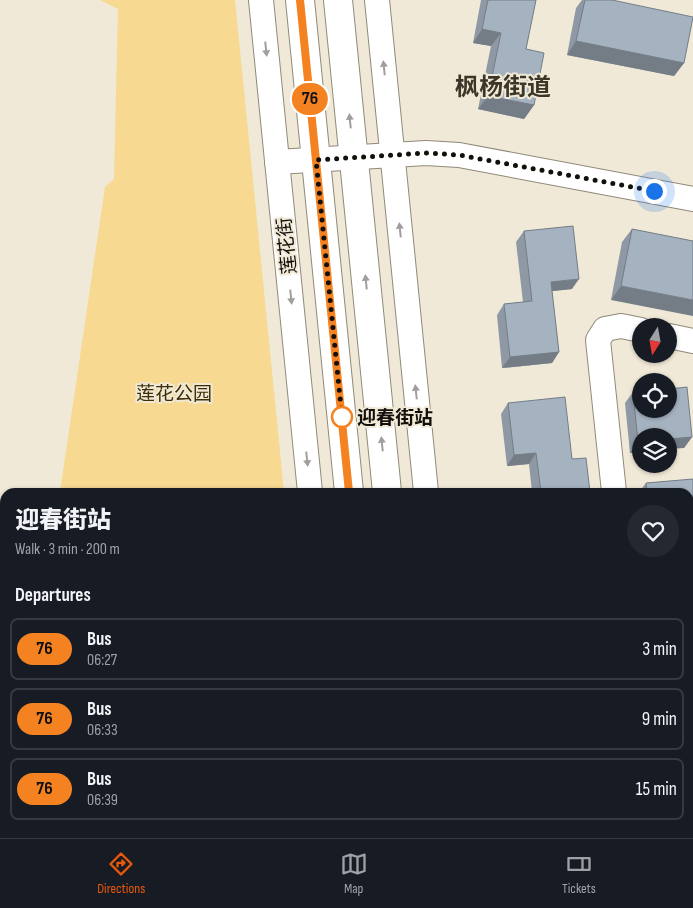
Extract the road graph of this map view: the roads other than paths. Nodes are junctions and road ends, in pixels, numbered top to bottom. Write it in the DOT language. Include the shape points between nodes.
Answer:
graph roads {
  1 [pos="261,0"];
  2 [pos="300,0"];
  3 [pos="338,0"];
  4 [pos="377,0"];
  5 [pos="393,155"];
  6 [pos="353,158"];
  7 [pos="316,160"];
  8 [pos="277,162"];
  9 [pos="693,199"];
  10 [pos="632,328"];
  11 [pos="678,338"];
  12 [pos="693,341"];
  13 [pos="310,488"];
  14 [pos="349,488"];
  15 [pos="387,488"];
  16 [pos="426,488"];
  17 [pos="614,488"];
  1 -- 8 [label="street, 莲花街, one-way"];
  2 -- 7 [label="main road, 莲花街"];
  6 -- 3 [label="main road, one-way"];
  5 -- 4 [label="street, one-way"];
  5 -- 6 [label="street"];
  5 -- 9 [label="street" via="459,155"];
  16 -- 5 [label="street, one-way"];
  6 -- 7 [label="street"];
  15 -- 6 [label="main road, one-way"];
  7 -- 8 [label="street"];
  7 -- 14 [label="main road, 莲花街"];
  8 -- 13 [label="street, 莲花街, one-way"];
  10 -- 17 [label="street" via="621,326 605,329 598,340"];
  11 -- 12 [label="street"];
}
